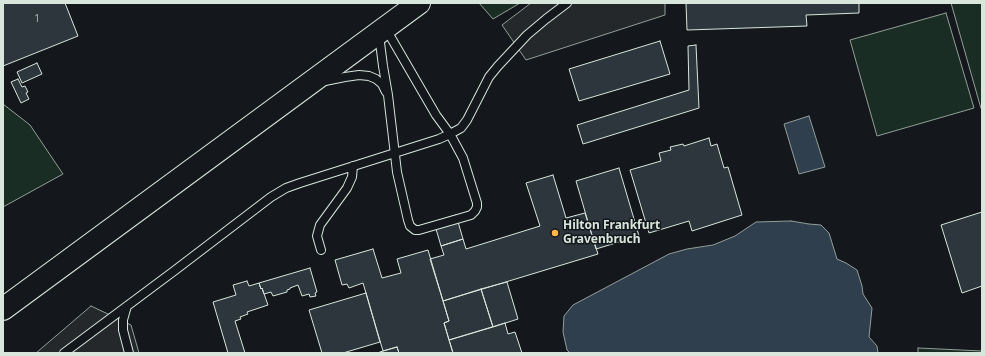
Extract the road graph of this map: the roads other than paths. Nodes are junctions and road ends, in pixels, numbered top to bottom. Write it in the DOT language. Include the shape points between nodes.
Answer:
graph roads {
  1 [pos="419,3"];
  2 [pos="567,3"];
  3 [pos="382,30"];
  4 [pos="309,85"];
  5 [pos="388,95"];
  6 [pos="450,134"];
  7 [pos="395,153"];
  8 [pos="353,166"];
  9 [pos="321,250"];
  10 [pos="127,306"];
  11 [pos="3,309"];
  12 [pos="64,353"];
  13 [pos="129,353"];
  1 -- 3 [label="main road"];
  2 -- 6 [label="lane" via="527,35 498,66 489,77 467,120 461,128"];
  3 -- 4 [label="main road"];
  3 -- 5 [label="lane" via="380,48"];
  3 -- 6 [label="lane"];
  4 -- 5 [label="lane" via="345,77 369,76 382,84"];
  4 -- 11 [label="main road"];
  5 -- 7 [label="lane"];
  6 -- 7 [label="lane"];
  6 -- 7 [label="lane" via="463,158 477,203 475,212 471,215 420,230 410,226"];
  7 -- 8 [label="lane"];
  8 -- 9 [label="lane" via="347,188 320,225 318,236"];
  8 -- 10 [label="lane" via="286,188 271,197"];
  10 -- 12 [label="lane"];
  10 -- 13 [label="lane" via="123,330"];
}
